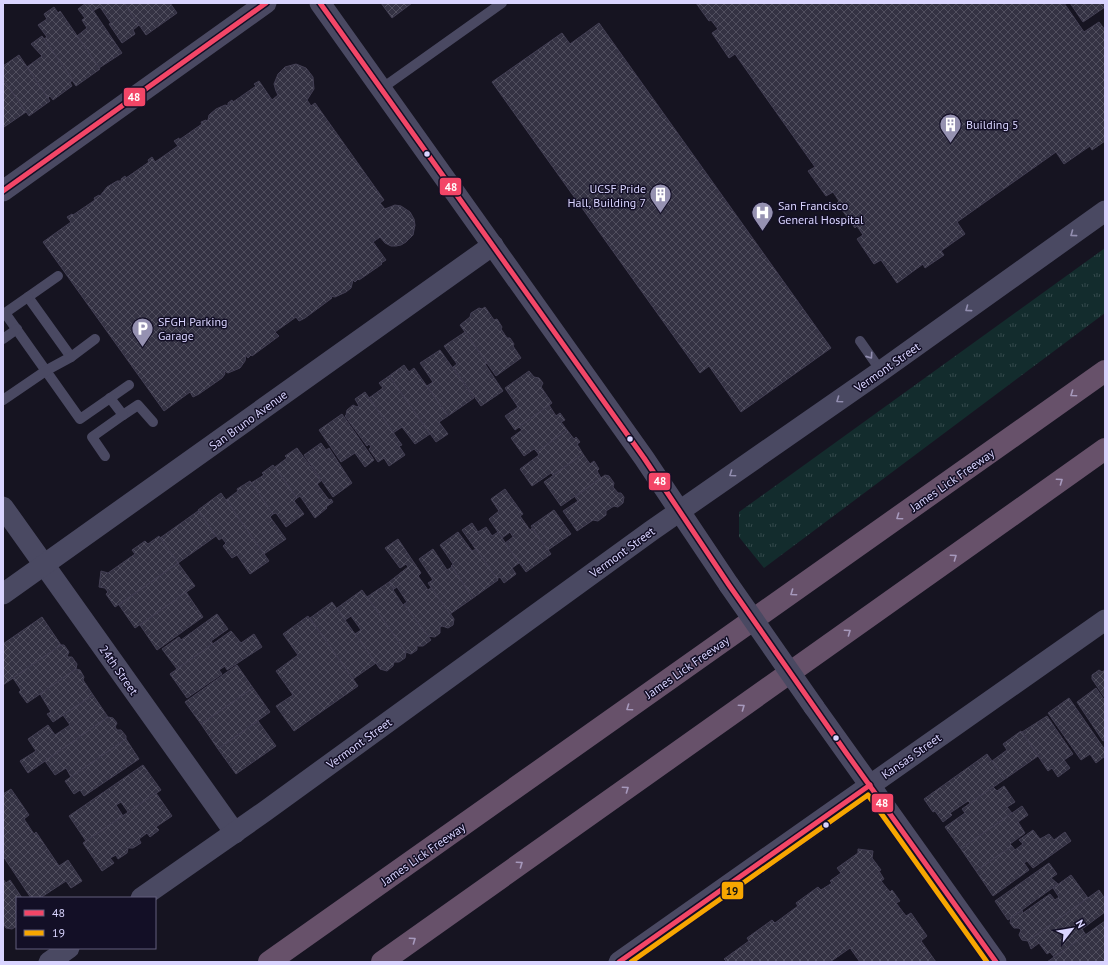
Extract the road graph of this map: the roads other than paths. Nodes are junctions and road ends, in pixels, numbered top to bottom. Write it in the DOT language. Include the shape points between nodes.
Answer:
graph roads {
  1 [pos="266,3"];
  2 [pos="320,3"];
  3 [pos="502,3"];
  4 [pos="381,88"];
  5 [pos="3,191"];
  6 [pos="1105,211"];
  7 [pos="493,246"];
  8 [pos="58,276"];
  9 [pos="28,297"];
  10 [pos="17,329"];
  11 [pos="3,339"];
  12 [pos="95,339"];
  13 [pos="860,341"];
  14 [pos="71,357"];
  15 [pos="46,370"];
  16 [pos="881,371"];
  17 [pos="1105,371"];
  18 [pos="129,385"];
  19 [pos="110,398"];
  20 [pos="3,400"];
  21 [pos="123,415"];
  22 [pos="152,422"];
  23 [pos="1105,449"];
  24 [pos="105,456"];
  25 [pos="3,507"];
  26 [pos="680,511"];
  27 [pos="45,565"];
  28 [pos="3,594"];
  29 [pos="1105,620"];
  30 [pos="870,785"];
  31 [pos="235,833"];
  32 [pos="142,897"];
  33 [pos="68,949"];
  34 [pos="384,960"];
  35 [pos="49,962"];
  36 [pos="269,962"];
  37 [pos="619,962"];
  38 [pos="996,962"];
  1 -- 5 [label="street"];
  2 -- 4 [label="street"];
  3 -- 4 [label="lane"];
  4 -- 7 [label="street"];
  6 -- 16 [label="street, Vermont Street, one-way"];
  7 -- 26 [label="street"];
  7 -- 27 [label="street, San Bruno Avenue"];
  8 -- 9 [label="lane"];
  9 -- 10 [label="lane" via="5,313"];
  9 -- 14 [label="lane"];
  10 -- 11 [label="lane"];
  10 -- 15 [label="lane"];
  12 -- 14 [label="lane"];
  13 -- 16 [label="lane, one-way"];
  14 -- 15 [label="lane"];
  15 -- 19 [label="lane" via="80,419"];
  15 -- 20 [label="lane"];
  16 -- 26 [label="street, Vermont Street, one-way"];
  17 -- 36 [label="highway, James Lick Freeway, one-way"];
  18 -- 19 [label="lane"];
  19 -- 21 [label="lane"];
  21 -- 22 [label="lane" via="138,405"];
  21 -- 24 [label="lane" via="92,437"];
  34 -- 23 [label="highway, one-way"];
  25 -- 27 [label="street, 24th Street"];
  26 -- 30 [label="street, bridge"];
  26 -- 31 [label="street, Vermont Street"];
  27 -- 28 [label="street, San Bruno Avenue"];
  27 -- 31 [label="street, 24th Street"];
  29 -- 30 [label="street, Kansas Street"];
  30 -- 37 [label="street, Kansas Street"];
  30 -- 38 [label="street"];
  31 -- 32 [label="street, Vermont Street"];
  33 -- 35 [label="street"];
}
